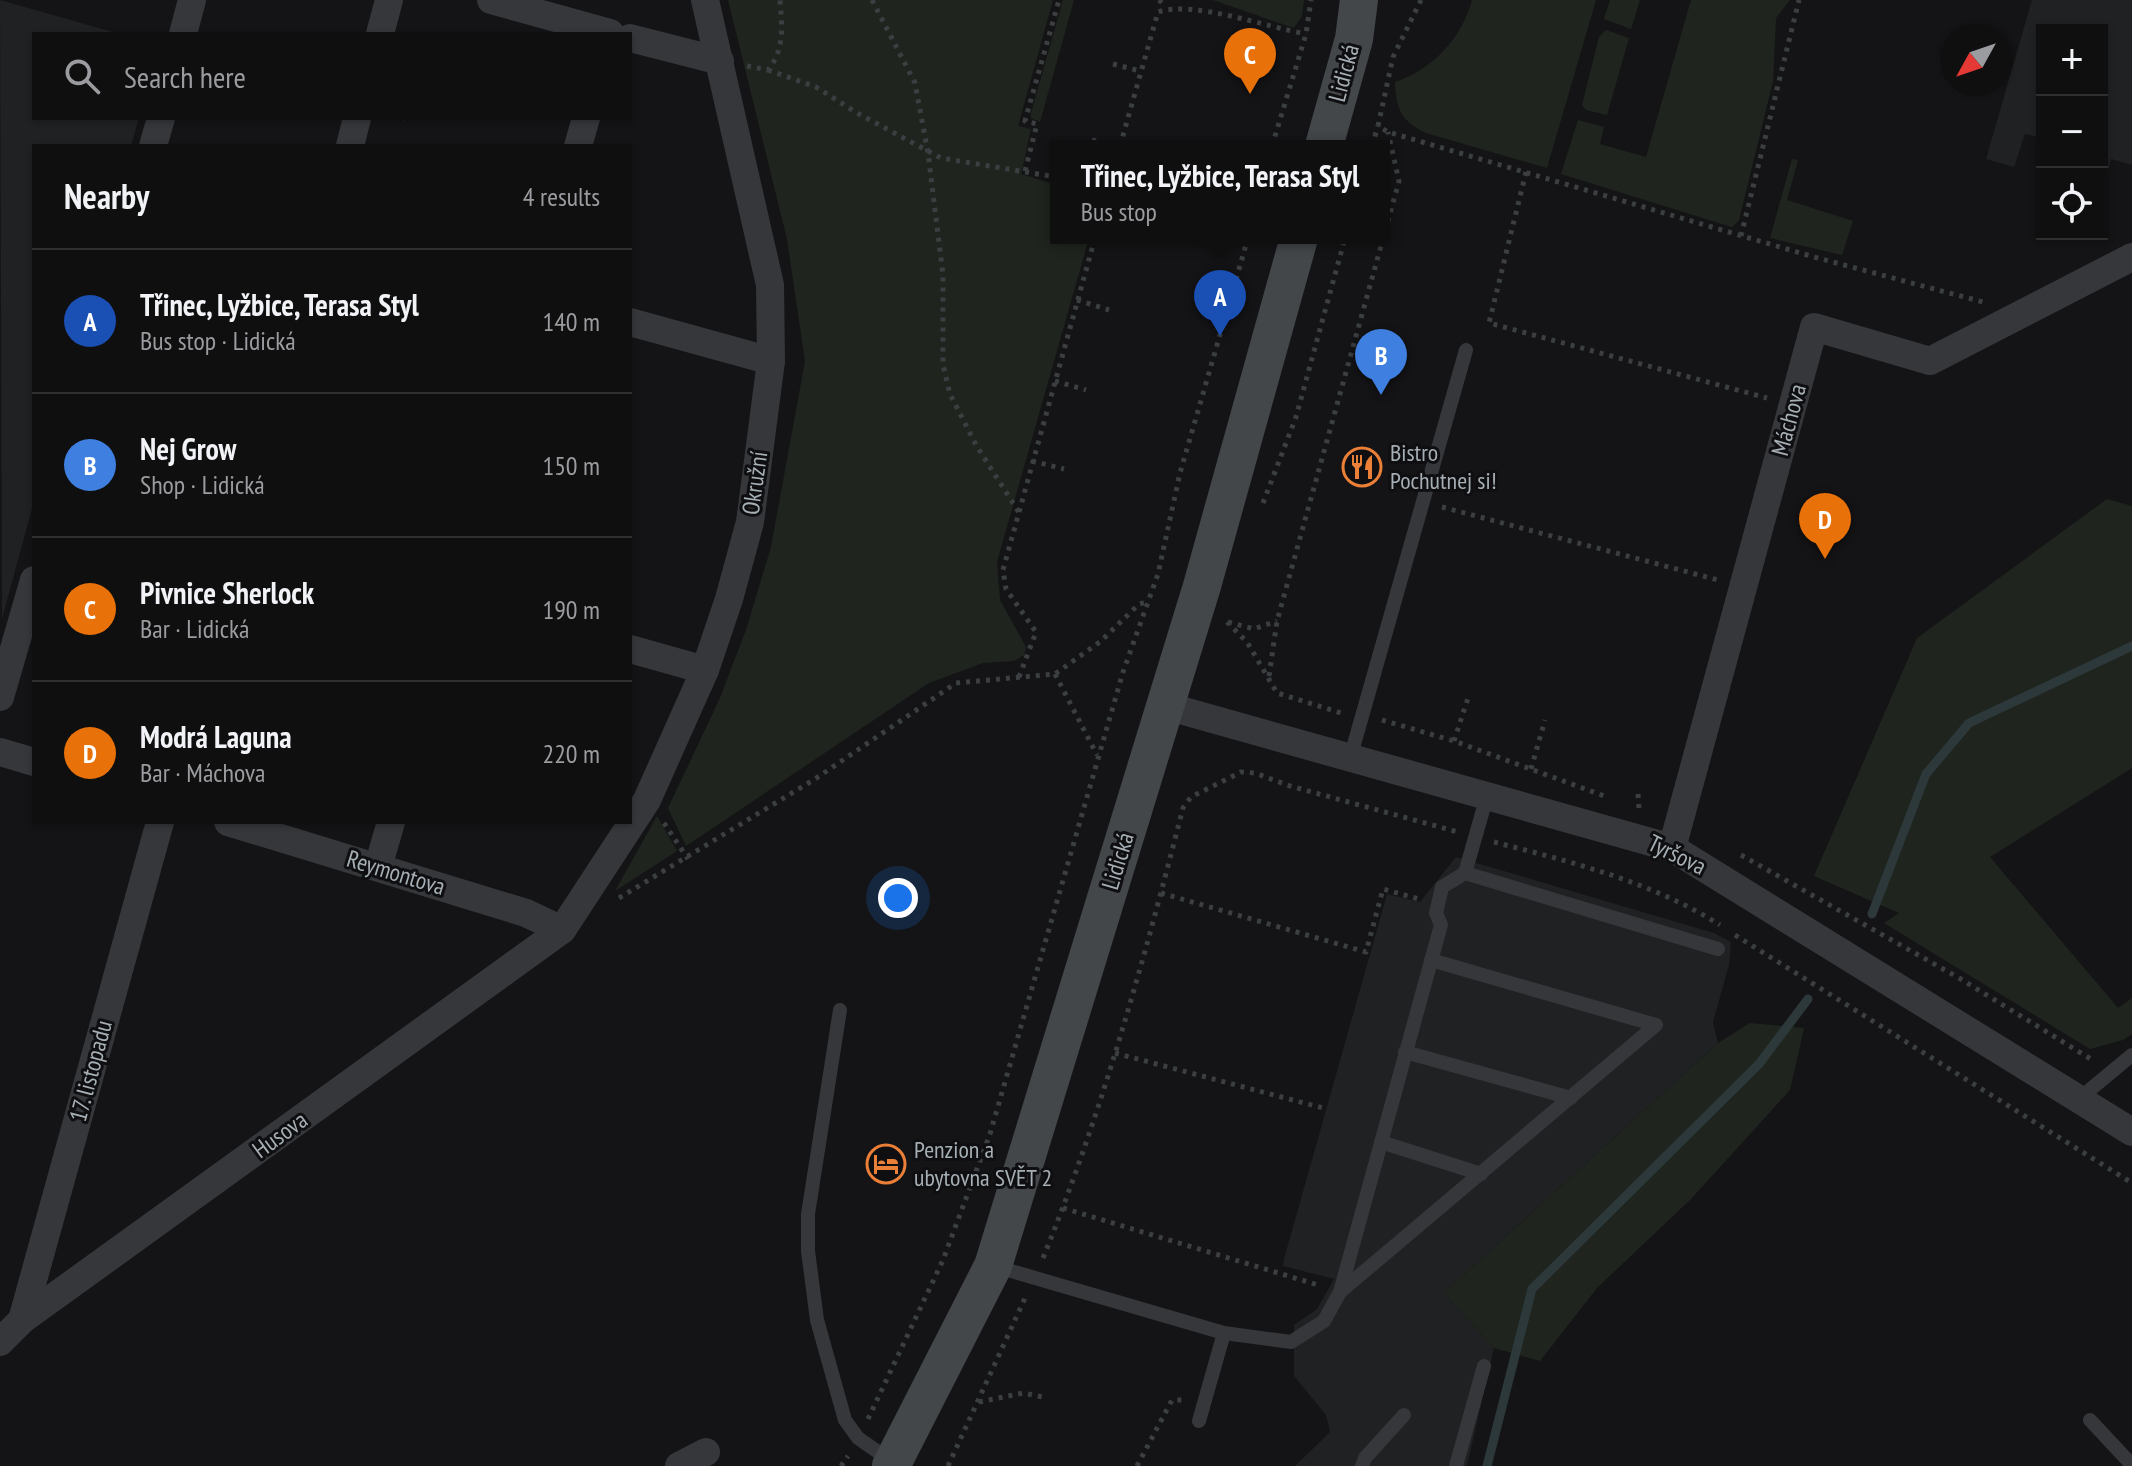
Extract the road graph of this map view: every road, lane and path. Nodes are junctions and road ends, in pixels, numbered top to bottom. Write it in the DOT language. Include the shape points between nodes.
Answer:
graph roads {
  1 [pos="192,0"];
  2 [pos="389,0"];
  3 [pos="491,0"];
  4 [pos="705,0"];
  5 [pos="780,0"];
  6 [pos="872,0"];
  7 [pos="1059,0"];
  8 [pos="1159,0"];
  9 [pos="1311,0"];
  10 [pos="1359,0"];
  11 [pos="1421,0"];
  12 [pos="1799,0"];
  13 [pos="1198,2"];
  14 [pos="1166,7"];
  15 [pos="184,32"];
  16 [pos="381,32"];
  17 [pos="605,32"];
  18 [pos="1306,34"];
  19 [pos="632,39"];
  20 [pos="720,61"];
  21 [pos="1113,64"];
  22 [pos="768,70"];
  23 [pos="1140,71"];
  24 [pos="160,120"];
  25 [pos="356,120"];
  26 [pos="585,120"];
  27 [pos="1378,126"];
  28 [pos="1388,132"];
  29 [pos="1120,140"];
  30 [pos="1274,140"];
  31 [pos="1326,140"];
  32 [pos="1374,140"];
  33 [pos="1390,140"];
  34 [pos="1390,141"];
  35 [pos="154,144"];
  36 [pos="350,144"];
  37 [pos="579,144"];
  38 [pos="928,153"];
  39 [pos="1025,171"];
  40 [pos="1526,172"];
  41 [pos="1050,176"];
  42 [pos="1390,213"];
  43 [pos="1741,236"];
  44 [pos="1093,244"];
  45 [pos="1246,244"];
  46 [pos="1297,244"];
  47 [pos="1343,244"];
  48 [pos="1382,244"];
  49 [pos="2132,257"];
  50 [pos="1077,300"];
  51 [pos="1992,301"];
  52 [pos="1109,310"];
  53 [pos="632,323"];
  54 [pos="1466,350"];
  55 [pos="771,361"];
  56 [pos="1055,381"];
  57 [pos="1086,390"];
  58 [pos="1772,399"];
  59 [pos="1032,461"];
  60 [pos="1064,469"];
  61 [pos="1442,507"];
  62 [pos="1260,511"];
  63 [pos="1020,514"];
  64 [pos="1723,581"];
  65 [pos="32,587"];
  66 [pos="1148,602"];
  67 [pos="1231,607"];
  68 [pos="1277,621"];
  69 [pos="1227,622"];
  70 [pos="632,650"];
  71 [pos="705,670"];
  72 [pos="1055,674"];
  73 [pos="1269,676"];
  74 [pos="1019,677"];
  75 [pos="0,697"];
  76 [pos="1468,698"];
  77 [pos="1166,706"];
  78 [pos="1361,719"];
  79 [pos="1545,720"];
  80 [pos="1454,741"];
  81 [pos="0,752"];
  82 [pos="1351,755"];
  83 [pos="1098,757"];
  84 [pos="32,761"];
  85 [pos="1531,769"];
  86 [pos="1255,773"];
  87 [pos="1638,794"];
  88 [pos="1487,796"];
  89 [pos="1619,801"];
  90 [pos="1639,809"];
  91 [pos="632,823"];
  92 [pos="159,824"];
  93 [pos="235,824"];
  94 [pos="390,824"];
  95 [pos="631,824"];
  96 [pos="677,841"];
  97 [pos="1672,848"];
  98 [pos="1742,854"];
  99 [pos="688,859"];
  100 [pos="378,867"];
  101 [pos="1465,873"];
  102 [pos="1161,893"];
  103 [pos="612,901"];
  104 [pos="1438,905"];
  105 [pos="562,930"];
  106 [pos="1718,949"];
  107 [pos="1431,960"];
  108 [pos="840,1010"];
  109 [pos="1115,1052"];
  110 [pos="1405,1052"];
  111 [pos="2132,1055"];
  112 [pos="2111,1072"];
  113 [pos="1571,1098"];
  114 [pos="2080,1098"];
  115 [pos="1323,1108"];
  116 [pos="2132,1132"];
  117 [pos="1381,1142"];
  118 [pos="1481,1174"];
  119 [pos="1063,1208"];
  120 [pos="993,1266"];
  121 [pos="1034,1277"];
  122 [pos="1340,1292"];
  123 [pos="22,1320"];
  124 [pos="1224,1333"];
  125 [pos="0,1342"];
  126 [pos="1484,1366"];
  127 [pos="1043,1397"];
  128 [pos="978,1402"];
  129 [pos="1201,1413"];
  130 [pos="1404,1415"];
  131 [pos="2090,1420"];
  132 [pos="858,1438"];
  133 [pos="706,1452"];
  134 [pos="892,1464"];
  135 [pos="2132,1465"];
  136 [pos="679,1466"];
  137 [pos="841,1466"];
  138 [pos="948,1466"];
  139 [pos="1137,1466"];
  140 [pos="1362,1466"];
  141 [pos="1456,1466"];
  1 -- 15 [label="street"];
  2 -- 16 [label="street"];
  3 -- 17 [label="street"];
  4 -- 20 [label="street, Okružní"];
  5 -- 22 [label="path" via="783,36"];
  6 -- 38 [label="path" via="915,83"];
  7 -- 39 [label="path" via="1025,121 1037,124"];
  8 -- 14 [label="path"];
  9 -- 18 [label="path"];
  10 -- 31 [label="street, Lidická" via="1354,39"];
  11 -- 27 [label="path" via="1393,57"];
  12 -- 43 [label="path"];
  13 -- 14 [label="path"];
  13 -- 18 [label="path"];
  14 -- 23 [label="path" via="1158,12"];
  18 -- 30 [label="path"];
  19 -- 20 [label="street"];
  20 -- 22 [label="path"];
  20 -- 55 [label="street, Okružní" via="770,285"];
  21 -- 23 [label="path"];
  22 -- 38 [label="path" via="816,87"];
  23 -- 29 [label="path"];
  24 -- 35 [label="street"];
  25 -- 36 [label="street"];
  26 -- 37 [label="street"];
  27 -- 28 [label="path"];
  27 -- 32 [label="path"];
  28 -- 33 [label="path"];
  28 -- 40 [label="path"];
  34 -- 42 [label="path" via="1399,181"];
  38 -- 39 [label="path" via="978,167"];
  38 -- 63 [label="path" via="943,275 943,365 950,394"];
  39 -- 41 [label="path"];
  40 -- 43 [label="path"];
  40 -- 58 [label="path" via="1489,323"];
  43 -- 51 [label="path"];
  44 -- 50 [label="path"];
  45 -- 66 [label="path"];
  46 -- 77 [label="street, Lidická"];
  47 -- 62 [label="path" via="1296,417"];
  48 -- 68 [label="path"];
  49 -- 97 [label="street, Máchova" via="1930,361 1814,327"];
  50 -- 52 [label="path"];
  50 -- 56 [label="path"];
  53 -- 55 [label="street"];
  54 -- 78 [label="lane"];
  55 -- 71 [label="street, Okružní" via="750,522"];
  56 -- 57 [label="path"];
  56 -- 59 [label="path"];
  59 -- 60 [label="path"];
  59 -- 63 [label="path"];
  61 -- 64 [label="path"];
  63 -- 74 [label="path" via="1003,570 1006,589 1036,632"];
  65 -- 75 [label="street"];
  66 -- 72 [label="path"];
  66 -- 83 [label="path"];
  67 -- 69 [label="path"];
  68 -- 69 [label="path" via="1254,629"];
  68 -- 73 [label="path"];
  69 -- 73 [label="path"];
  70 -- 71 [label="street"];
  71 -- 91 [label="street, Okružní"];
  72 -- 74 [label="path"];
  72 -- 83 [label="path"];
  73 -- 78 [label="path" via="1277,693"];
  74 -- 99 [label="path" via="956,683"];
  76 -- 80 [label="path"];
  77 -- 82 [label="street, Tyršova"];
  77 -- 120 [label="street, Lidická"];
  78 -- 80 [label="path"];
  78 -- 82 [label="lane"];
  79 -- 85 [label="path"];
  80 -- 85 [label="path"];
  81 -- 84 [label="street"];
  82 -- 88 [label="street, Tyršova"];
  83 -- 132 [label="path" via="990,1134 943,1260"];
  85 -- 89 [label="path"];
  86 -- 102 [label="path" via="1241,772 1191,797 1183,808"];
  87 -- 90 [label="path"];
  88 -- 97 [label="street, Tyršova"];
  88 -- 101 [label="lane"];
  92 -- 123 [label="street, 17. listopadu"];
  93 -- 100 [label="street, Reymontova"];
  94 -- 100 [label="street"];
  95 -- 105 [label="street, Okružní"];
  96 -- 99 [label="path"];
  97 -- 114 [label="street, Tyršova"];
  98 -- 112 [label="path"];
  99 -- 103 [label="path"];
  100 -- 105 [label="street, Reymontova" via="526,913"];
  101 -- 104 [label="lane" via="1442,887"];
  101 -- 106 [label="lane"];
  102 -- 104 [label="path" via="1366,952 1383,889"];
  102 -- 109 [label="path"];
  104 -- 107 [label="lane" via="1441,925"];
  105 -- 123 [label="street, Husova"];
  107 -- 110 [label="lane"];
  107 -- 113 [label="lane" via="1656,1025"];
  108 -- 132 [label="lane" via="808,1214 808,1251 817,1320 845,1420"];
  109 -- 115 [label="path"];
  109 -- 119 [label="path"];
  110 -- 113 [label="lane"];
  110 -- 117 [label="lane"];
  111 -- 112 [label="lane"];
  112 -- 114 [label="lane"];
  113 -- 118 [label="lane"];
  114 -- 116 [label="street, Tyršova"];
  117 -- 118 [label="lane"];
  117 -- 122 [label="lane"];
  118 -- 122 [label="lane"];
  119 -- 121 [label="path"];
  119 -- 122 [label="path"];
  120 -- 121 [label="lane"];
  120 -- 134 [label="street, Lidická"];
  121 -- 124 [label="lane"];
  121 -- 128 [label="path"];
  122 -- 124 [label="lane" via="1324,1321 1291,1342"];
  123 -- 125 [label="street, Husova"];
  124 -- 129 [label="lane"];
  126 -- 141 [label="lane"];
  127 -- 128 [label="path" via="1023,1393"];
  128 -- 138 [label="path"];
  129 -- 139 [label="path" via="1172,1400"];
  130 -- 140 [label="lane"];
  131 -- 135 [label="lane"];
  132 -- 134 [label="lane"];
  132 -- 137 [label="path"];
  133 -- 136 [label="street"];
}
